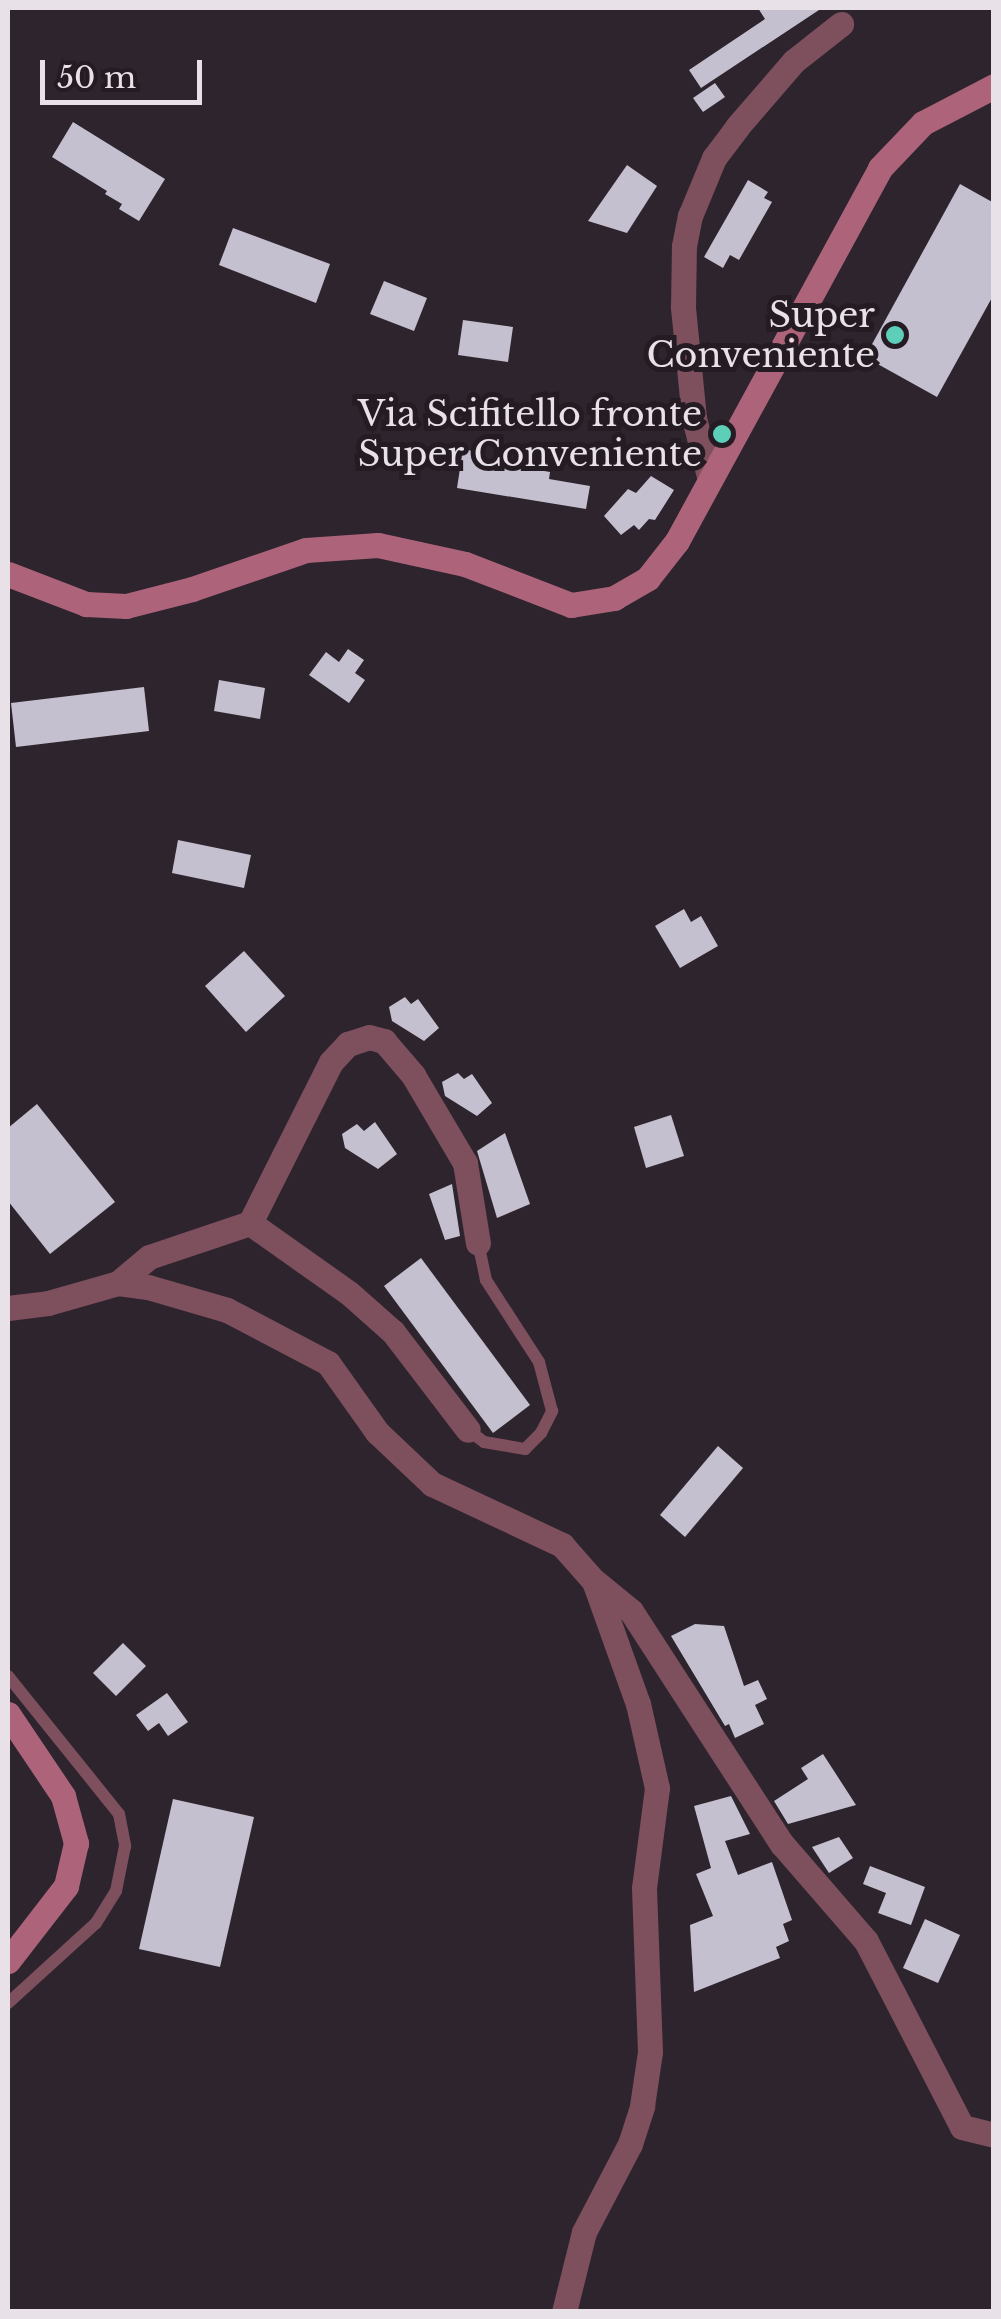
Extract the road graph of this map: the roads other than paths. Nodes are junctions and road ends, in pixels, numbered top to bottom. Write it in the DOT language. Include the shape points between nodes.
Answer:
graph roads {
  1 [pos="840,24"];
  2 [pos="994,86"];
  3 [pos="710,480"];
  4 [pos="8,574"];
  5 [pos="250,1224"];
  6 [pos="478,1243"];
  7 [pos="118,1283"];
  8 [pos="8,1308"];
  9 [pos="468,1430"];
  10 [pos="593,1580"];
  11 [pos="8,1676"];
  12 [pos="8,1714"];
  13 [pos="8,1962"];
  14 [pos="8,2003"];
  15 [pos="994,2135"];
  16 [pos="564,2312"];
  1 -- 3 [label="street" via="794,61 737,127 714,158 690,216 683,307 696,434"];
  2 -- 3 [label="main road" via="923,123 880,168"];
  3 -- 4 [label="main road" via="661,565 634,588 590,604 571,605 438,556 378,545 306,550 126,606 86,604"];
  5 -- 6 [label="street" via="331,1062 348,1044 369,1037 384,1041 413,1076 466,1163"];
  5 -- 7 [label="street" via="148,1257"];
  5 -- 9 [label="street" via="393,1332"];
  6 -- 9 [label="lane" via="486,1280 539,1362 552,1411 526,1449 484,1442"];
  7 -- 8 [label="street"];
  7 -- 10 [label="street" via="227,1310 310,1351 340,1375 377,1432 412,1469 562,1546"];
  10 -- 15 [label="street" via="630,1611 782,1844 866,1941 962,2127"];
  10 -- 16 [label="street" via="638,1704 658,1788 644,1888 650,2052 630,2144 584,2232"];
  11 -- 14 [label="lane" via="119,1814 125,1846 116,1891 96,1923"];
  12 -- 13 [label="main road" via="63,1796 76,1843 66,1886"];
}
